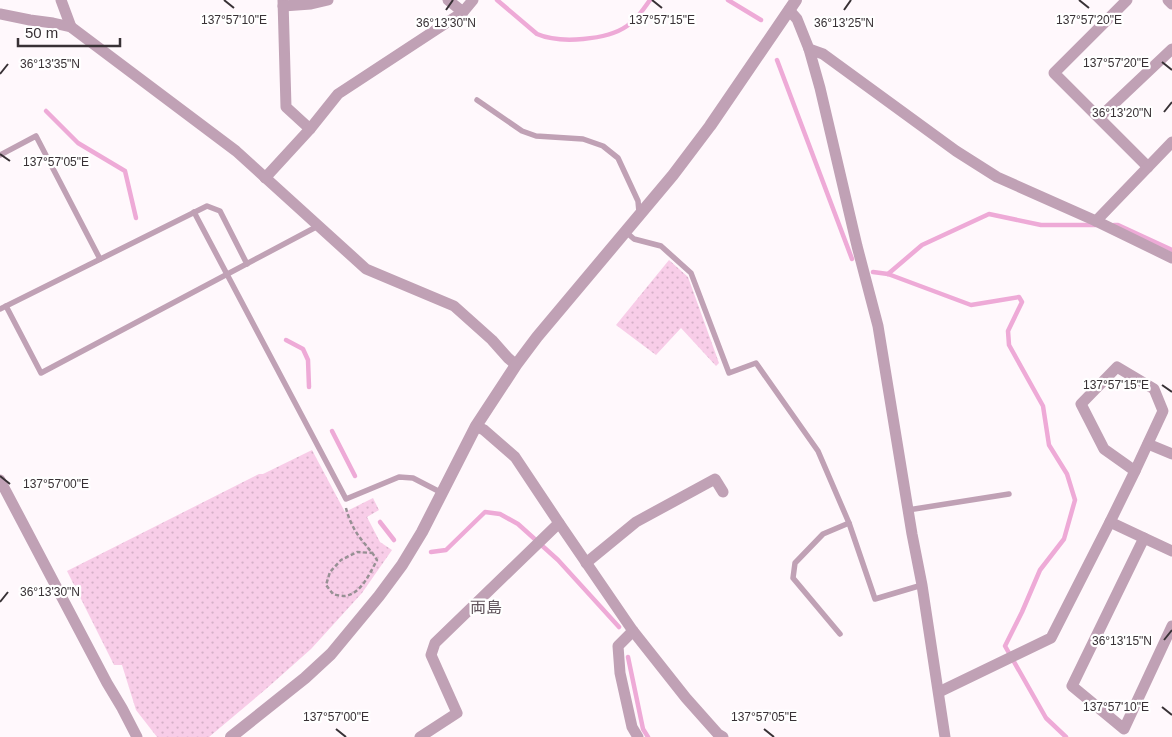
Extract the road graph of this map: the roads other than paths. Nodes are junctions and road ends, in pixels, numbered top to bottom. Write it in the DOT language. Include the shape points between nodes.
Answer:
graph roads {
  1 [pos="61,0"];
  2 [pos="328,0"];
  3 [pos="448,0"];
  4 [pos="473,0"];
  5 [pos="1126,0"];
  6 [pos="1168,0"];
  7 [pos="283,3"];
  8 [pos="1172,4"];
  9 [pos="793,5"];
  10 [pos="463,12"];
  11 [pos="0,14"];
  12 [pos="71,27"];
  13 [pos="809,49"];
  14 [pos="1172,49"];
  15 [pos="478,100"];
  16 [pos="1100,117"];
  17 [pos="310,129"];
  18 [pos="1172,142"];
  19 [pos="0,155"];
  20 [pos="1148,167"];
  21 [pos="265,178"];
  22 [pos="194,212"];
  23 [pos="639,215"];
  24 [pos="1096,221"];
  25 [pos="318,226"];
  26 [pos="626,231"];
  27 [pos="1172,258"];
  28 [pos="100,259"];
  29 [pos="247,264"];
  30 [pos="227,274"];
  31 [pos="3,307"];
  32 [pos="516,365"];
  33 [pos="476,426"];
  34 [pos="1148,444"];
  35 [pos="1172,454"];
  36 [pos="1135,471"];
  37 [pos="0,480"];
  38 [pos="723,492"];
  39 [pos="442,493"];
  40 [pos="1009,494"];
  41 [pos="908,510"];
  42 [pos="1110,522"];
  43 [pos="559,523"];
  44 [pos="848,523"];
  45 [pos="1144,538"];
  46 [pos="1172,550"];
  47 [pos="586,563"];
  48 [pos="922,585"];
  49 [pos="1172,626"];
  50 [pos="633,632"];
  51 [pos="840,634"];
  52 [pos="1168,647"];
  53 [pos="938,692"];
  54 [pos="137,737"];
  55 [pos="231,737"];
  56 [pos="420,737"];
  57 [pos="638,737"];
  58 [pos="723,737"];
  59 [pos="946,737"];
  1 -- 12 [label="street"];
  2 -- 7 [label="street" via="311,4"];
  3 -- 10 [label="street"];
  4 -- 10 [label="street"];
  5 -- 16 [label="street" via="1054,73"];
  6 -- 8 [label="street"];
  7 -- 17 [label="street" via="286,106"];
  9 -- 13 [label="street"];
  9 -- 23 [label="street" via="710,126"];
  10 -- 17 [label="street" via="338,94"];
  11 -- 12 [label="street"];
  12 -- 21 [label="street" via="236,151"];
  13 -- 24 [label="street" via="823,54 997,177"];
  13 -- 41 [label="street" via="878,326"];
  14 -- 16 [label="street"];
  15 -- 23 [label="lane" via="522,131 536,136 583,139 603,146 618,158 638,201"];
  16 -- 20 [label="street"];
  17 -- 21 [label="street"];
  18 -- 20 [label="street"];
  19 -- 28 [label="lane" via="36,136"];
  20 -- 24 [label="street"];
  21 -- 25 [label="street"];
  22 -- 28 [label="lane"];
  22 -- 29 [label="lane" via="207,206 220,211"];
  22 -- 30 [label="lane"];
  23 -- 26 [label="street"];
  24 -- 27 [label="street"];
  25 -- 29 [label="lane"];
  25 -- 32 [label="street" via="366,270 454,306"];
  26 -- 32 [label="street"];
  26 -- 44 [label="lane" via="634,239 661,246 691,273 729,373 756,362 818,451"];
  28 -- 31 [label="lane"];
  29 -- 30 [label="lane"];
  30 -- 31 [label="lane" via="41,373"];
  30 -- 39 [label="lane" via="346,499 399,477 413,478"];
  32 -- 33 [label="street"];
  33 -- 39 [label="street"];
  33 -- 43 [label="street" via="515,457"];
  34 -- 35 [label="street"];
  34 -- 36 [label="street"];
  34 -- 36 [label="street" via="1163,411 1154,389 1117,367 1081,404 1104,450"];
  36 -- 42 [label="street"];
  37 -- 54 [label="street"];
  38 -- 47 [label="street" via="715,479 636,522"];
  39 -- 55 [label="street" via="402,564 355,626 305,678"];
  40 -- 41 [label="lane"];
  41 -- 48 [label="street"];
  42 -- 45 [label="street"];
  42 -- 53 [label="street" via="1051,638"];
  43 -- 47 [label="street"];
  43 -- 56 [label="street" via="435,643 430,655 457,714"];
  44 -- 48 [label="lane" via="875,599"];
  44 -- 51 [label="lane" via="823,534 795,563 793,578"];
  45 -- 46 [label="street"];
  45 -- 52 [label="street" via="1072,686 1124,729"];
  47 -- 50 [label="street"];
  48 -- 53 [label="street"];
  49 -- 52 [label="street"];
  50 -- 57 [label="street" via="618,646 620,673 632,727"];
  50 -- 58 [label="street" via="686,698"];
  53 -- 59 [label="street"];
}
